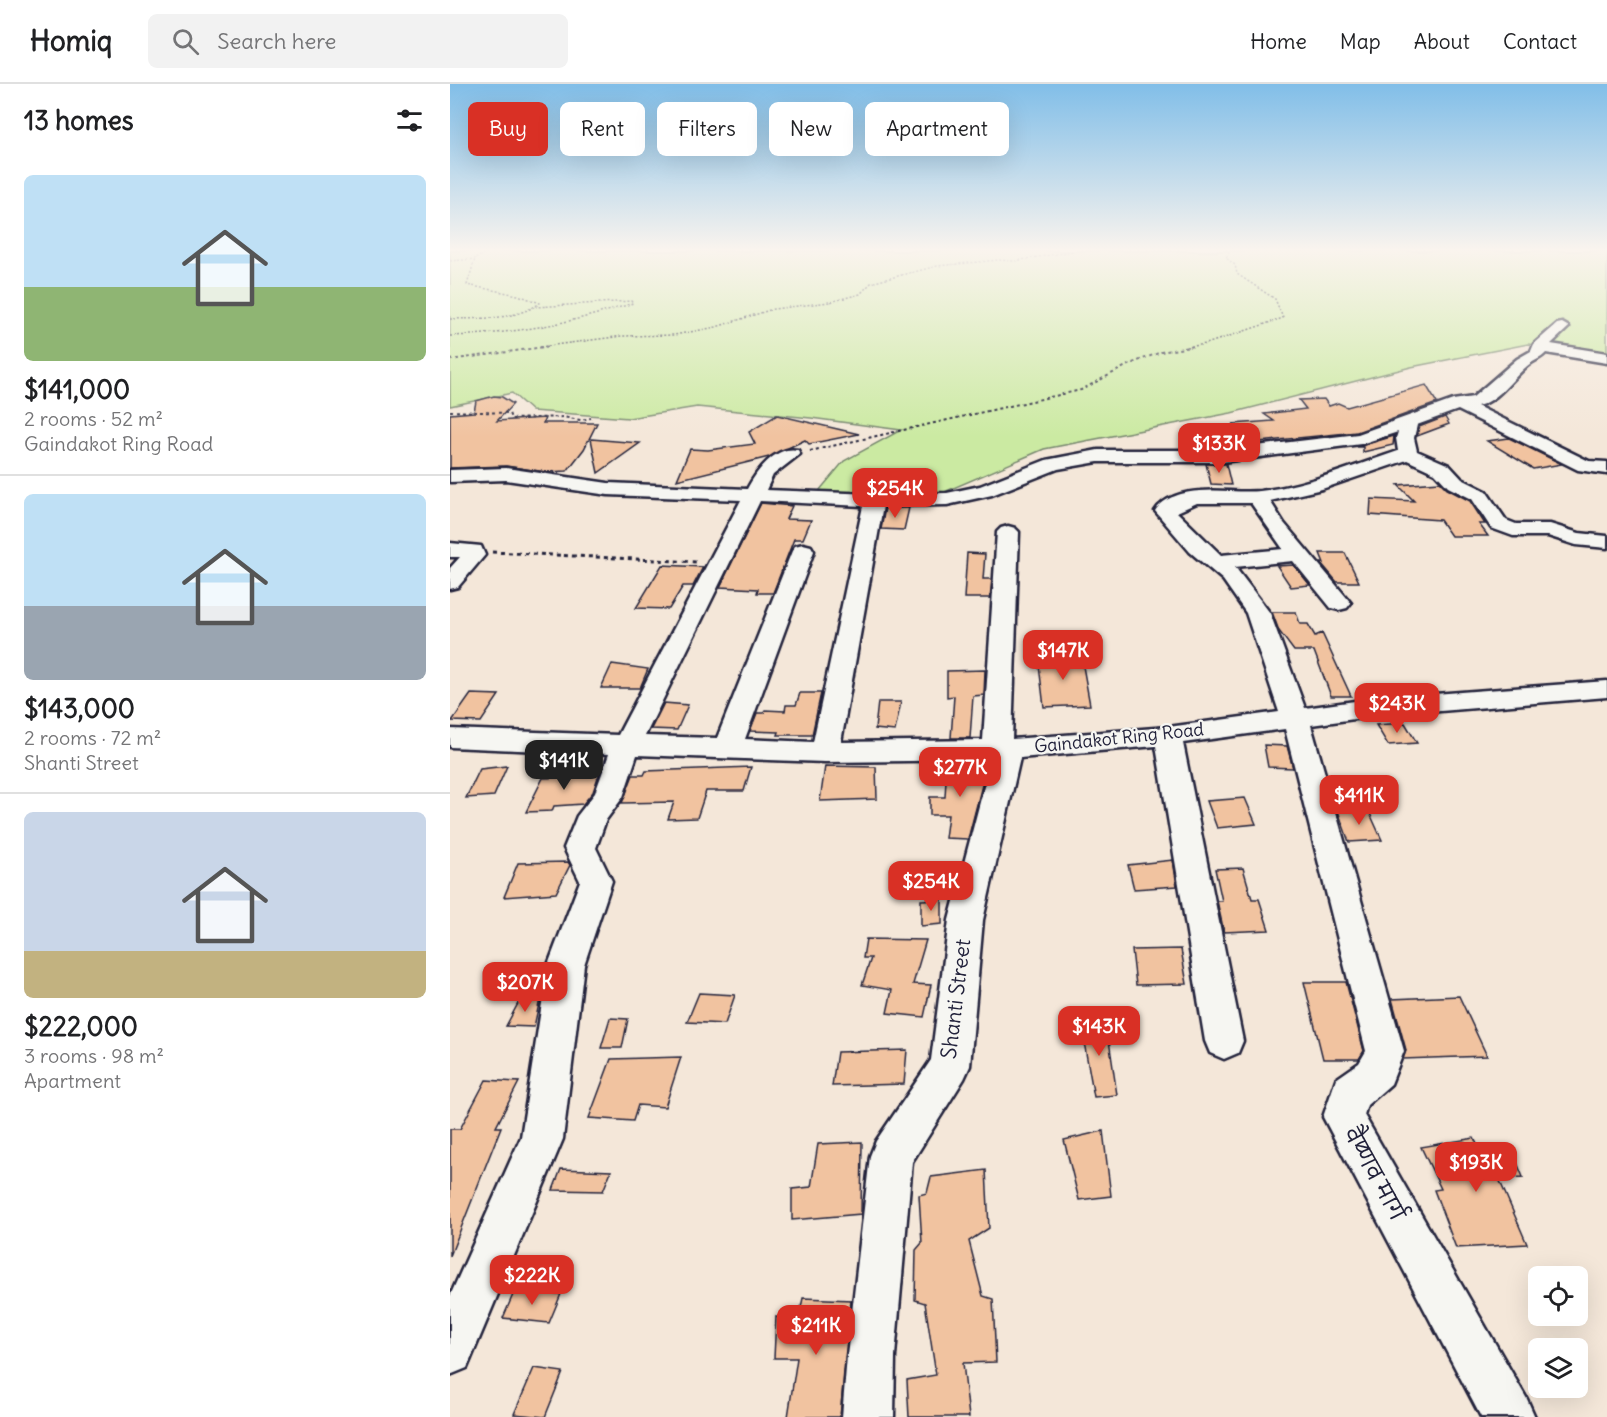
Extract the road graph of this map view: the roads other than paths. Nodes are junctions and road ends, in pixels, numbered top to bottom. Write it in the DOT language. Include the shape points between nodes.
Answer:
graph roads {
  1 [pos="1562,327"];
  2 [pos="1539,347"];
  3 [pos="1607,358"];
  4 [pos="1459,404"];
  5 [pos="1359,422"];
  6 [pos="1409,423"];
  7 [pos="1375,434"];
  8 [pos="791,454"];
  9 [pos="1408,454"];
  10 [pos="1607,468"];
  11 [pos="450,476"];
  12 [pos="753,494"];
  13 [pos="1257,497"];
  14 [pos="874,500"];
  15 [pos="1008,532"];
  16 [pos="1607,542"];
  17 [pos="450,550"];
  18 [pos="803,551"];
  19 [pos="1298,554"];
  20 [pos="1216,562"];
  21 [pos="450,582"];
  22 [pos="1339,603"];
  23 [pos="1607,689"];
  24 [pos="1294,718"];
  25 [pos="1168,736"];
  26 [pos="450,738"];
  27 [pos="626,746"];
  28 [pos="727,749"];
  29 [pos="1003,750"];
  30 [pos="825,752"];
  31 [pos="1224,1041"];
  32 [pos="450,1351"];
  33 [pos="868,1417"];
  34 [pos="1509,1417"];
  1 -- 2 [label="street"];
  2 -- 3 [label="street"];
  2 -- 4 [label="street" via="1538,353 1522,362 1486,395"];
  4 -- 6 [label="street"];
  4 -- 10 [label="street" via="1585,466"];
  5 -- 7 [label="street"];
  6 -- 7 [label="street"];
  6 -- 9 [label="street" via="1405,438"];
  7 -- 14 [label="street" via="1346,442 1222,456 1098,456 1053,464 985,491 947,499"];
  8 -- 12 [label="street" via="765,472"];
  9 -- 13 [label="street" via="1305,489"];
  9 -- 16 [label="street" via="1442,469 1455,483 1479,495 1498,524 1513,530 1550,530 1576,539"];
  11 -- 12 [label="street" via="506,474 608,489"];
  12 -- 14 [label="street"];
  12 -- 27 [label="street"];
  13 -- 19 [label="street"];
  13 -- 20 [label="street, वैष्णव मार्ग" via="1195,497 1173,503 1165,511"];
  14 -- 30 [label="street"];
  15 -- 29 [label="street, Shanti Street"];
  17 -- 21 [label="street" via="473,551 474,555"];
  18 -- 28 [label="street"];
  19 -- 20 [label="street"];
  19 -- 22 [label="street"];
  20 -- 24 [label="street, वैष्णव मार्ग" via="1231,575 1258,613"];
  23 -- 24 [label="street, Gaindakot Ring Road" via="1369,708"];
  24 -- 25 [label="street, Gaindakot Ring Road"];
  24 -- 34 [label="street, वैष्णव मार्ग" via="1385,1051 1382,1065 1372,1079 1350,1093 1342,1117"];
  25 -- 29 [label="street, Gaindakot Ring Road"];
  25 -- 31 [label="street"];
  26 -- 27 [label="street, Gaindakot Ring Road"];
  27 -- 28 [label="street, Gaindakot Ring Road"];
  27 -- 32 [label="street" via="608,797 592,816 580,848 596,881 566,964 542,1139"];
  28 -- 30 [label="street, Gaindakot Ring Road"];
  29 -- 30 [label="street, Gaindakot Ring Road"];
  29 -- 33 [label="street, Shanti Street" via="966,920 950,1066 891,1156"];
}
